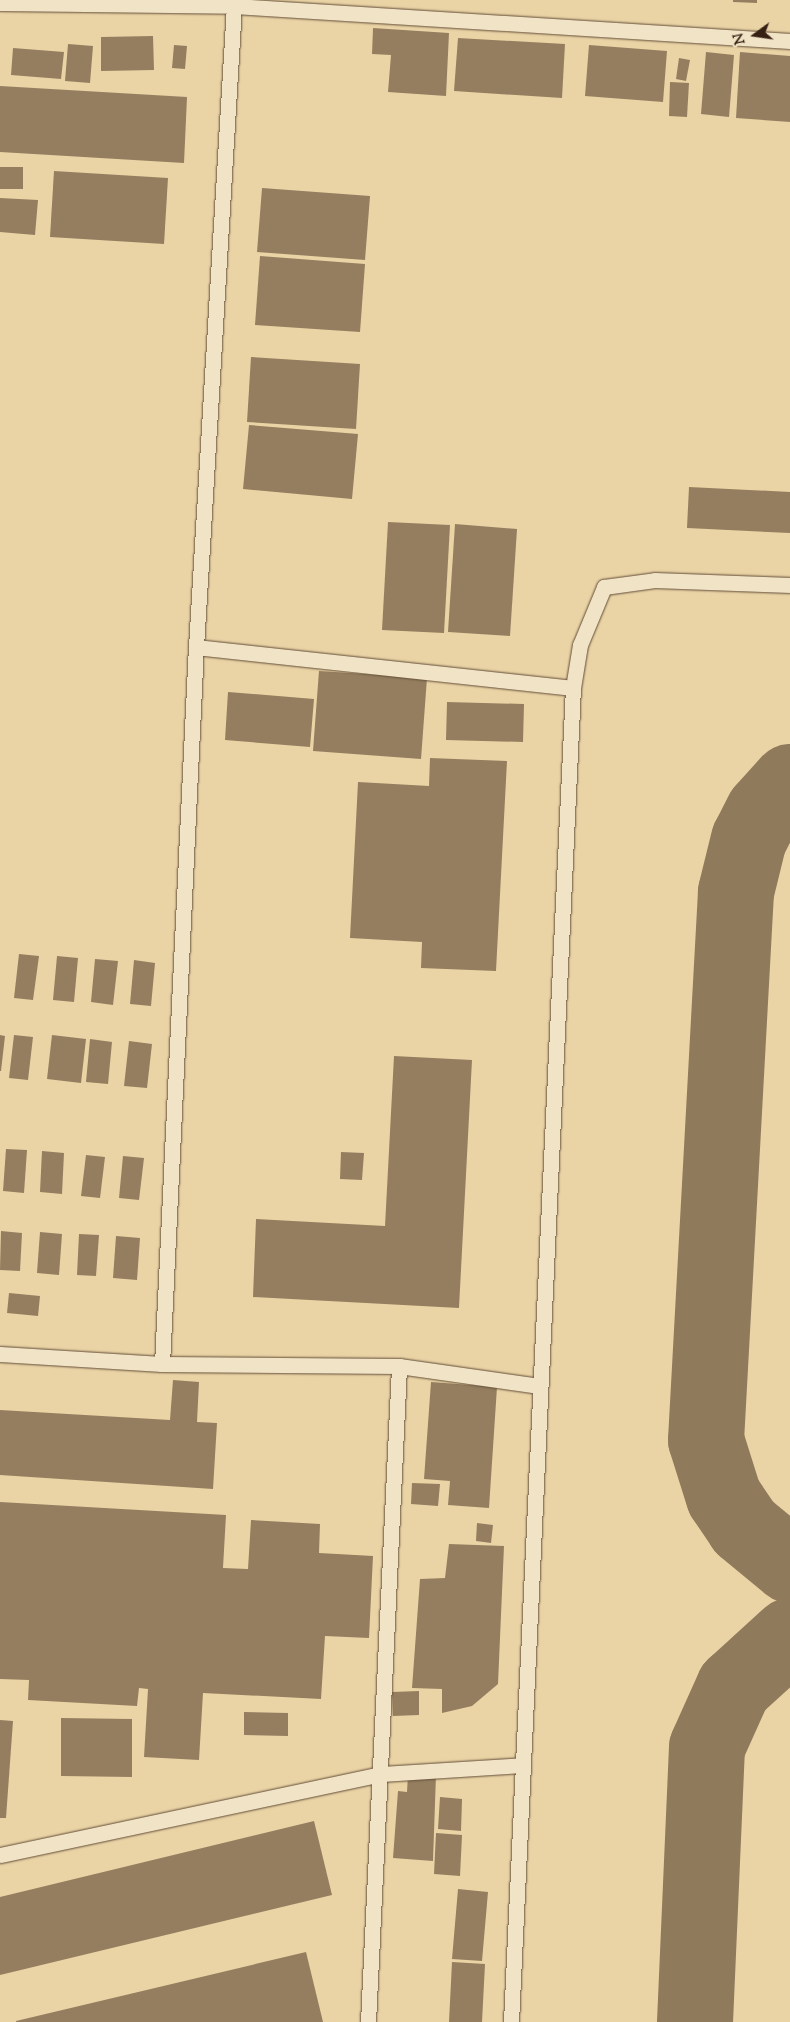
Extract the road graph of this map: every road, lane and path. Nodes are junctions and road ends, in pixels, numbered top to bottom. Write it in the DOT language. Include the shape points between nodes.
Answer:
graph roads {
  1 [pos="0,3"];
  2 [pos="234,6"];
  3 [pos="790,40"];
  4 [pos="790,584"];
  5 [pos="196,647"];
  6 [pos="573,688"];
  7 [pos="0,1354"];
  8 [pos="162,1364"];
  9 [pos="399,1366"];
  10 [pos="540,1386"];
  11 [pos="523,1764"];
  12 [pos="380,1774"];
  13 [pos="0,1855"];
  14 [pos="368,2022"];
  15 [pos="511,2022"];
  1 -- 2 [label="lane"];
  2 -- 3 [label="lane"];
  2 -- 5 [label="lane"];
  4 -- 6 [label="lane" via="655,580 604,587 580,645"];
  5 -- 6 [label="lane"];
  5 -- 8 [label="lane"];
  6 -- 10 [label="lane"];
  7 -- 8 [label="lane"];
  8 -- 9 [label="lane"];
  9 -- 10 [label="lane"];
  9 -- 12 [label="lane"];
  10 -- 11 [label="lane"];
  11 -- 12 [label="lane"];
  11 -- 15 [label="lane"];
  12 -- 13 [label="lane"];
  12 -- 14 [label="lane"];
}
